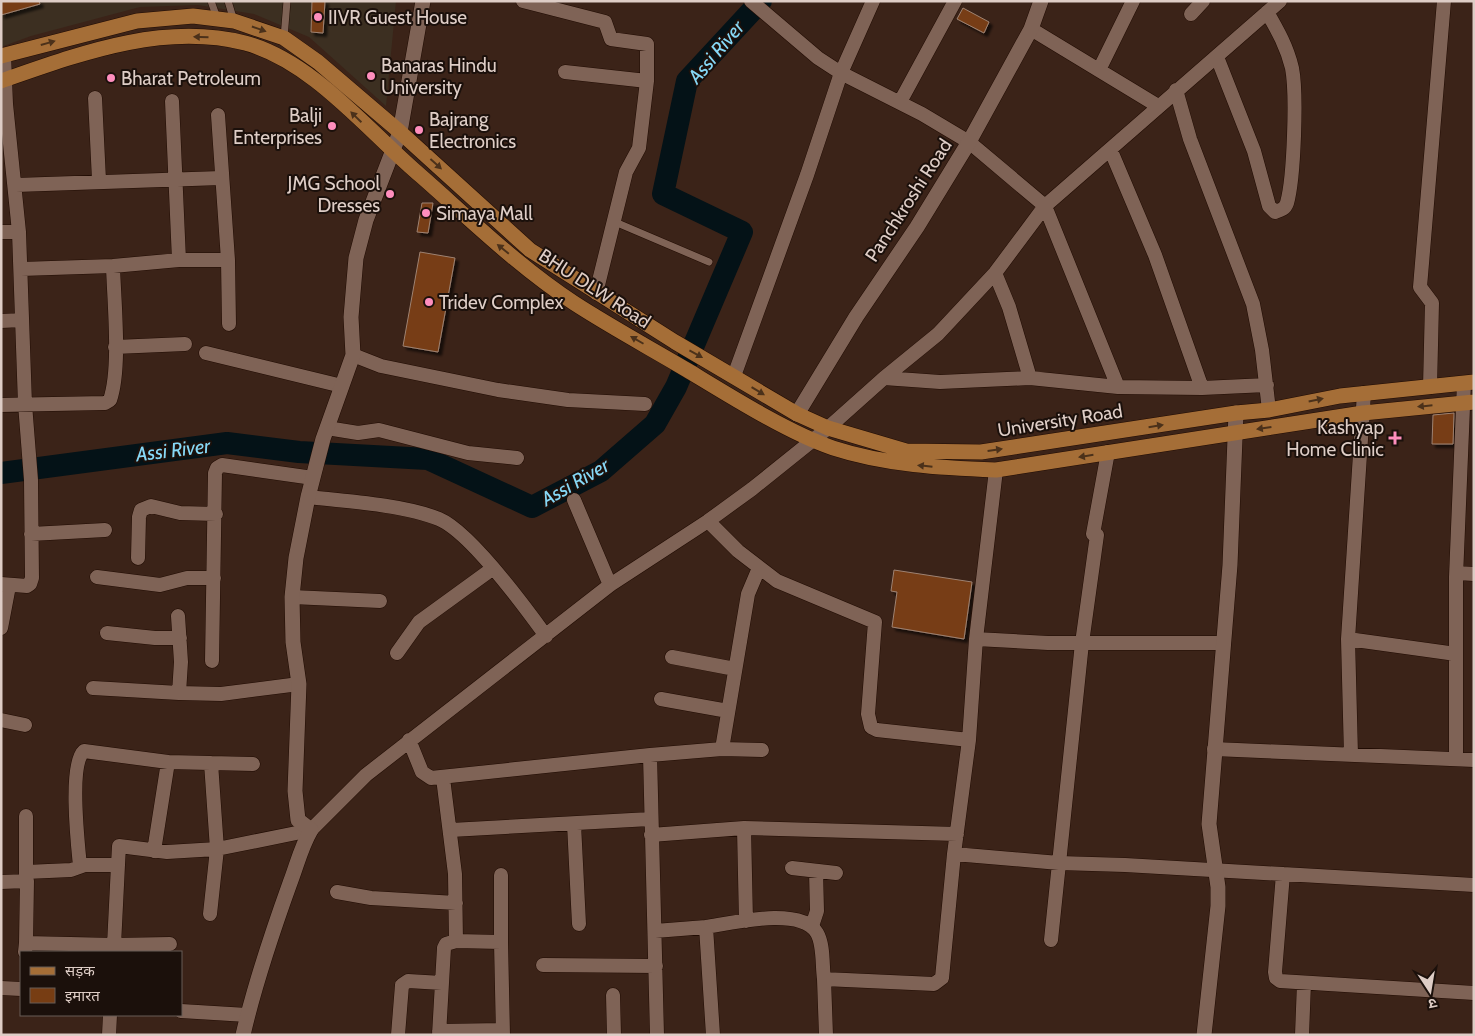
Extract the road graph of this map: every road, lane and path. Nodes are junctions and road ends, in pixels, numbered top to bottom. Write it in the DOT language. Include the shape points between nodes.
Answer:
graph roads {
  1 [pos="211,1"];
  2 [pos="228,1"];
  3 [pos="287,1"];
  4 [pos="424,1"];
  5 [pos="523,1"];
  6 [pos="873,1"];
  7 [pos="955,1"];
  8 [pos="1041,1"];
  9 [pos="1133,1"];
  10 [pos="1203,1"];
  11 [pos="1280,1"];
  12 [pos="1444,1"];
  13 [pos="756,5"];
  14 [pos="1267,12"];
  15 [pos="1191,14"];
  16 [pos="218,19"];
  17 [pos="234,20"];
  18 [pos="1031,29"];
  19 [pos="284,38"];
  20 [pos="3,55"];
  21 [pos="1217,57"];
  22 [pos="1099,70"];
  23 [pos="564,72"];
  24 [pos="840,73"];
  25 [pos="3,81"];
  26 [pos="647,81"];
  27 [pos="1176,90"];
  28 [pos="95,98"];
  29 [pos="172,101"];
  30 [pos="900,102"];
  31 [pos="1158,106"];
  32 [pos="218,115"];
  33 [pos="400,132"];
  34 [pos="969,142"];
  35 [pos="391,151"];
  36 [pos="1111,151"];
  37 [pos="176,178"];
  38 [pos="221,178"];
  39 [pos="99,180"];
  40 [pos="16,185"];
  41 [pos="1045,206"];
  42 [pos="615,222"];
  43 [pos="1,232"];
  44 [pos="19,232"];
  45 [pos="179,260"];
  46 [pos="228,260"];
  47 [pos="709,262"];
  48 [pos="113,266"];
  49 [pos="21,269"];
  50 [pos="995,273"];
  51 [pos="596,293"];
  52 [pos="22,320"];
  53 [pos="1,321"];
  54 [pos="229,324"];
  55 [pos="675,342"];
  56 [pos="186,344"];
  57 [pos="115,347"];
  58 [pos="206,353"];
  59 [pos="353,355"];
  60 [pos="734,376"];
  61 [pos="884,378"];
  62 [pos="1030,378"];
  63 [pos="1469,382"];
  64 [pos="1267,385"];
  65 [pos="342,386"];
  66 [pos="1430,386"];
  67 [pos="1118,387"];
  68 [pos="1202,388"];
  69 [pos="1364,393"];
  70 [pos="1469,402"];
  71 [pos="24,404"];
  72 [pos="645,404"];
  73 [pos="1,405"];
  74 [pos="1269,410"];
  75 [pos="1236,413"];
  76 [pos="1363,413"];
  77 [pos="797,414"];
  78 [pos="828,428"];
  79 [pos="1235,432"];
  80 [pos="325,433"];
  81 [pos="811,440"];
  82 [pos="1108,452"];
  83 [pos="518,458"];
  84 [pos="996,470"];
  85 [pos="315,472"];
  86 [pos="308,497"];
  87 [pos="574,500"];
  88 [pos="216,514"];
  89 [pos="708,521"];
  90 [pos="105,530"];
  91 [pos="31,534"];
  92 [pos="138,558"];
  93 [pos="759,568"];
  94 [pos="492,569"];
  95 [pos="1456,573"];
  96 [pos="1474,574"];
  97 [pos="97,577"];
  98 [pos="214,578"];
  99 [pos="610,584"];
  100 [pos="5,585"];
  101 [pos="292,597"];
  102 [pos="380,601"];
  103 [pos="178,616"];
  104 [pos="1,628"];
  105 [pos="107,633"];
  106 [pos="546,636"];
  107 [pos="180,638"];
  108 [pos="976,639"];
  109 [pos="1348,639"];
  110 [pos="1082,643"];
  111 [pos="1224,643"];
  112 [pos="397,653"];
  113 [pos="1456,654"];
  114 [pos="672,657"];
  115 [pos="212,661"];
  116 [pos="735,668"];
  117 [pos="299,684"];
  118 [pos="93,688"];
  119 [pos="179,693"];
  120 [pos="661,699"];
  121 [pos="728,711"];
  122 [pos="1,720"];
  123 [pos="25,725"];
  124 [pos="409,740"];
  125 [pos="969,740"];
  126 [pos="722,749"];
  127 [pos="1214,749"];
  128 [pos="762,750"];
  129 [pos="650,755"];
  130 [pos="1351,755"];
  131 [pos="1456,759"];
  132 [pos="1474,760"];
  133 [pos="168,762"];
  134 [pos="211,763"];
  135 [pos="253,764"];
  136 [pos="443,778"];
  137 [pos="26,816"];
  138 [pos="650,819"];
  139 [pos="574,824"];
  140 [pos="744,828"];
  141 [pos="311,830"];
  142 [pos="451,830"];
  143 [pos="957,834"];
  144 [pos="651,835"];
  145 [pos="217,850"];
  146 [pos="154,851"];
  147 [pos="954,854"];
  148 [pos="1058,863"];
  149 [pos="118,865"];
  150 [pos="80,866"];
  151 [pos="792,868"];
  152 [pos="1215,870"];
  153 [pos="816,871"];
  154 [pos="836,873"];
  155 [pos="1283,874"];
  156 [pos="501,875"];
  157 [pos="26,877"];
  158 [pos="1,882"];
  159 [pos="1474,885"];
  160 [pos="337,892"];
  161 [pos="456,902"];
  162 [pos="210,914"];
  163 [pos="746,921"];
  164 [pos="579,924"];
  165 [pos="812,926"];
  166 [pos="706,927"];
  167 [pos="655,931"];
  168 [pos="1050,940"];
  169 [pos="456,941"];
  170 [pos="501,942"];
  171 [pos="170,944"];
  172 [pos="114,945"];
  173 [pos="26,947"];
  174 [pos="543,965"];
  175 [pos="656,966"];
  176 [pos="824,979"];
  177 [pos="442,983"];
  178 [pos="1304,983"];
  179 [pos="1,988"];
  180 [pos="20,989"];
  181 [pos="1474,993"];
  182 [pos="613,995"];
  183 [pos="182,1011"];
  184 [pos="247,1015"];
  185 [pos="110,1016"];
  186 [pos="503,1032"];
  187 [pos="439,1033"];
  188 [pos="109,1035"];
  189 [pos="242,1035"];
  190 [pos="398,1035"];
  191 [pos="614,1035"];
  192 [pos="657,1035"];
  193 [pos="713,1035"];
  194 [pos="826,1035"];
  195 [pos="1204,1035"];
  196 [pos="1302,1035"];
  1 -- 16 [label="lane"];
  2 -- 17 [label="lane"];
  3 -- 19 [label="lane"];
  4 -- 33 [label="street"];
  5 -- 26 [label="street" via="604,22 611,39 647,44"];
  6 -- 24 [label="street"];
  7 -- 30 [label="street"];
  8 -- 18 [label="street, Panchkroshi Road"];
  9 -- 22 [label="street"];
  10 -- 15 [label="street"];
  11 -- 14 [label="street"];
  12 -- 66 [label="street" via="1420,287 1432,303"];
  13 -- 24 [label="street"];
  14 -- 21 [label="street"];
  14 -- 21 [label="street" via="1285,44 1292,69 1291,168 1286,204 1282,210 1275,212 1269,206 1254,152"];
  16 -- 17 [label="main road, BHU DLW Road"];
  20 -- 16 [label="main road, BHU DLW Road, one-way" via="137,21 193,16"];
  17 -- 19 [label="main road, BHU DLW Road, one-way"];
  18 -- 22 [label="street"];
  18 -- 34 [label="street, Panchkroshi Road"];
  19 -- 33 [label="main road, BHU DLW Road" via="318,62"];
  20 -- 25 [label="street"];
  21 -- 27 [label="street"];
  22 -- 31 [label="street"];
  23 -- 26 [label="street"];
  24 -- 30 [label="street"];
  24 -- 60 [label="street" via="807,175"];
  35 -- 25 [label="main road, BHU DLW Road, one-way" via="342,103 300,69 267,50 214,37 167,37 128,43 74,55"];
  25 -- 40 [label="street"];
  26 -- 42 [label="street" via="638,148 626,172"];
  27 -- 31 [label="street"];
  27 -- 64 [label="street" via="1190,139 1253,304"];
  28 -- 39 [label="street"];
  29 -- 37 [label="street"];
  30 -- 34 [label="street"];
  31 -- 36 [label="street"];
  32 -- 38 [label="street"];
  33 -- 35 [label="street"];
  33 -- 51 [label="main road, BHU DLW Road, one-way" via="530,250"];
  34 -- 41 [label="street"];
  34 -- 77 [label="street, Panchkroshi Road"];
  35 -- 59 [label="street" via="356,258 351,317"];
  81 -- 35 [label="main road, BHU DLW Road, one-way" via="575,304 533,273"];
  36 -- 41 [label="street"];
  36 -- 68 [label="street" via="1155,255"];
  37 -- 38 [label="street"];
  37 -- 39 [label="street"];
  37 -- 45 [label="street"];
  38 -- 46 [label="street"];
  39 -- 40 [label="street"];
  40 -- 44 [label="street"];
  41 -- 50 [label="street"];
  41 -- 67 [label="street"];
  42 -- 47 [label="lane"];
  42 -- 51 [label="street"];
  43 -- 44 [label="street"];
  44 -- 49 [label="street"];
  45 -- 46 [label="street"];
  45 -- 48 [label="street"];
  46 -- 54 [label="street"];
  48 -- 49 [label="street"];
  48 -- 57 [label="street"];
  49 -- 52 [label="street"];
  50 -- 61 [label="street" via="938,334"];
  50 -- 62 [label="street" via="1009,307"];
  51 -- 55 [label="main road, BHU DLW Road"];
  52 -- 53 [label="street"];
  52 -- 71 [label="street"];
  55 -- 60 [label="main road, University Road, one-way"];
  56 -- 57 [label="street"];
  57 -- 71 [label="street" via="110,400 105,403"];
  58 -- 65 [label="street"];
  59 -- 65 [label="street"];
  59 -- 72 [label="street" via="381,366 498,390 568,400"];
  60 -- 77 [label="main road, University Road, one-way"];
  61 -- 62 [label="street" via="940,382"];
  61 -- 78 [label="street"];
  62 -- 67 [label="street"];
  63 -- 66 [label="main road, University Road"];
  63 -- 70 [label="street"];
  64 -- 68 [label="street"];
  64 -- 74 [label="street"];
  65 -- 80 [label="street"];
  66 -- 69 [label="main road, University Road"];
  67 -- 68 [label="street"];
  74 -- 69 [label="main road, University Road, one-way"];
  69 -- 76 [label="street"];
  70 -- 76 [label="main road, BHU DLW Road, one-way"];
  70 -- 95 [label="street"];
  71 -- 73 [label="street"];
  71 -- 91 [label="street"];
  74 -- 75 [label="main road, University Road"];
  78 -- 75 [label="main road, University Road, one-way" via="906,451 982,452"];
  75 -- 79 [label="street"];
  76 -- 79 [label="main road, BHU DLW Road, one-way"];
  76 -- 109 [label="street"];
  77 -- 78 [label="main road, University Road"];
  78 -- 81 [label="street"];
  79 -- 82 [label="main road, BHU DLW Road"];
  79 -- 111 [label="street"];
  80 -- 83 [label="street" via="379,430 468,453"];
  80 -- 85 [label="street"];
  84 -- 81 [label="main road, BHU DLW Road, one-way" via="952,469 885,461"];
  81 -- 89 [label="street"];
  82 -- 84 [label="main road, BHU DLW Road, one-way"];
  82 -- 110 [label="street"];
  84 -- 108 [label="street"];
  85 -- 86 [label="street"];
  85 -- 88 [label="street" via="222,465 215,473"];
  86 -- 94 [label="street" via="440,519 459,532"];
  86 -- 101 [label="street"];
  87 -- 99 [label="street"];
  88 -- 92 [label="street" via="180,513 151,506 141,510"];
  88 -- 98 [label="street"];
  89 -- 93 [label="street"];
  89 -- 99 [label="street"];
  90 -- 91 [label="street"];
  91 -- 100 [label="street" via="30,584"];
  93 -- 116 [label="street" via="748,594"];
  93 -- 125 [label="street" via="802,593 875,622 868,714 871,727"];
  94 -- 106 [label="street"];
  94 -- 112 [label="street" via="419,622"];
  95 -- 96 [label="street"];
  95 -- 113 [label="street"];
  97 -- 98 [label="street" via="160,585 187,578"];
  98 -- 115 [label="street"];
  99 -- 106 [label="street"];
  100 -- 104 [label="street"];
  101 -- 102 [label="street"];
  101 -- 117 [label="street" via="293,642"];
  103 -- 107 [label="street"];
  105 -- 107 [label="street"];
  106 -- 124 [label="street"];
  107 -- 119 [label="street"];
  108 -- 110 [label="street"];
  108 -- 125 [label="street"];
  109 -- 113 [label="street"];
  109 -- 130 [label="street"];
  110 -- 111 [label="street"];
  110 -- 148 [label="street"];
  111 -- 127 [label="street"];
  113 -- 131 [label="street"];
  114 -- 116 [label="street"];
  116 -- 121 [label="street"];
  117 -- 119 [label="street" via="221,694"];
  117 -- 141 [label="street" via="296,806 298,820"];
  118 -- 119 [label="street"];
  120 -- 121 [label="street"];
  121 -- 126 [label="street"];
  122 -- 123 [label="street"];
  124 -- 136 [label="street" via="425,776"];
  124 -- 141 [label="street" via="340,798"];
  125 -- 143 [label="street"];
  126 -- 128 [label="street"];
  126 -- 129 [label="street"];
  127 -- 130 [label="street"];
  127 -- 152 [label="street" via="1209,824"];
  129 -- 136 [label="street"];
  129 -- 138 [label="street"];
  130 -- 131 [label="street"];
  131 -- 132 [label="street"];
  133 -- 134 [label="street"];
  133 -- 146 [label="street"];
  133 -- 150 [label="street" via="89,751 81,754 75,795"];
  134 -- 135 [label="street"];
  134 -- 145 [label="street"];
  136 -- 142 [label="street"];
  137 -- 157 [label="street"];
  138 -- 139 [label="street"];
  138 -- 144 [label="street"];
  139 -- 142 [label="street"];
  139 -- 164 [label="street"];
  140 -- 143 [label="street"];
  140 -- 144 [label="street"];
  140 -- 163 [label="street"];
  141 -- 145 [label="street"];
  141 -- 184 [label="street" via="301,846"];
  142 -- 161 [label="street"];
  143 -- 147 [label="street"];
  144 -- 167 [label="street"];
  145 -- 146 [label="street"];
  145 -- 162 [label="street"];
  146 -- 149 [label="street" via="119,846"];
  147 -- 148 [label="street"];
  147 -- 176 [label="street" via="944,972 939,982"];
  148 -- 152 [label="street"];
  148 -- 168 [label="street"];
  149 -- 150 [label="street"];
  149 -- 172 [label="street"];
  150 -- 157 [label="street"];
  151 -- 153 [label="street"];
  152 -- 155 [label="street"];
  152 -- 195 [label="street" via="1218,906"];
  153 -- 154 [label="street"];
  153 -- 165 [label="street" via="817,911"];
  155 -- 159 [label="street"];
  155 -- 178 [label="street" via="1276,978"];
  156 -- 170 [label="street"];
  157 -- 158 [label="street"];
  157 -- 173 [label="street"];
  160 -- 161 [label="street" via="371,898"];
  161 -- 169 [label="street"];
  163 -- 165 [label="street" via="789,918"];
  163 -- 166 [label="street"];
  165 -- 176 [label="street" via="818,935"];
  166 -- 167 [label="street"];
  166 -- 193 [label="street"];
  167 -- 175 [label="street"];
  169 -- 170 [label="street"];
  169 -- 177 [label="street" via="444,948"];
  170 -- 186 [label="street"];
  171 -- 172 [label="street"];
  172 -- 173 [label="street"];
  174 -- 175 [label="street"];
  175 -- 192 [label="street"];
  176 -- 194 [label="street"];
  177 -- 187 [label="street"];
  177 -- 190 [label="street" via="404,982"];
  178 -- 181 [label="street"];
  178 -- 196 [label="street"];
  179 -- 180 [label="street"];
  182 -- 191 [label="street"];
  183 -- 184 [label="street"];
  184 -- 189 [label="street"];
  185 -- 188 [label="street"];
  186 -- 187 [label="street"];
}
